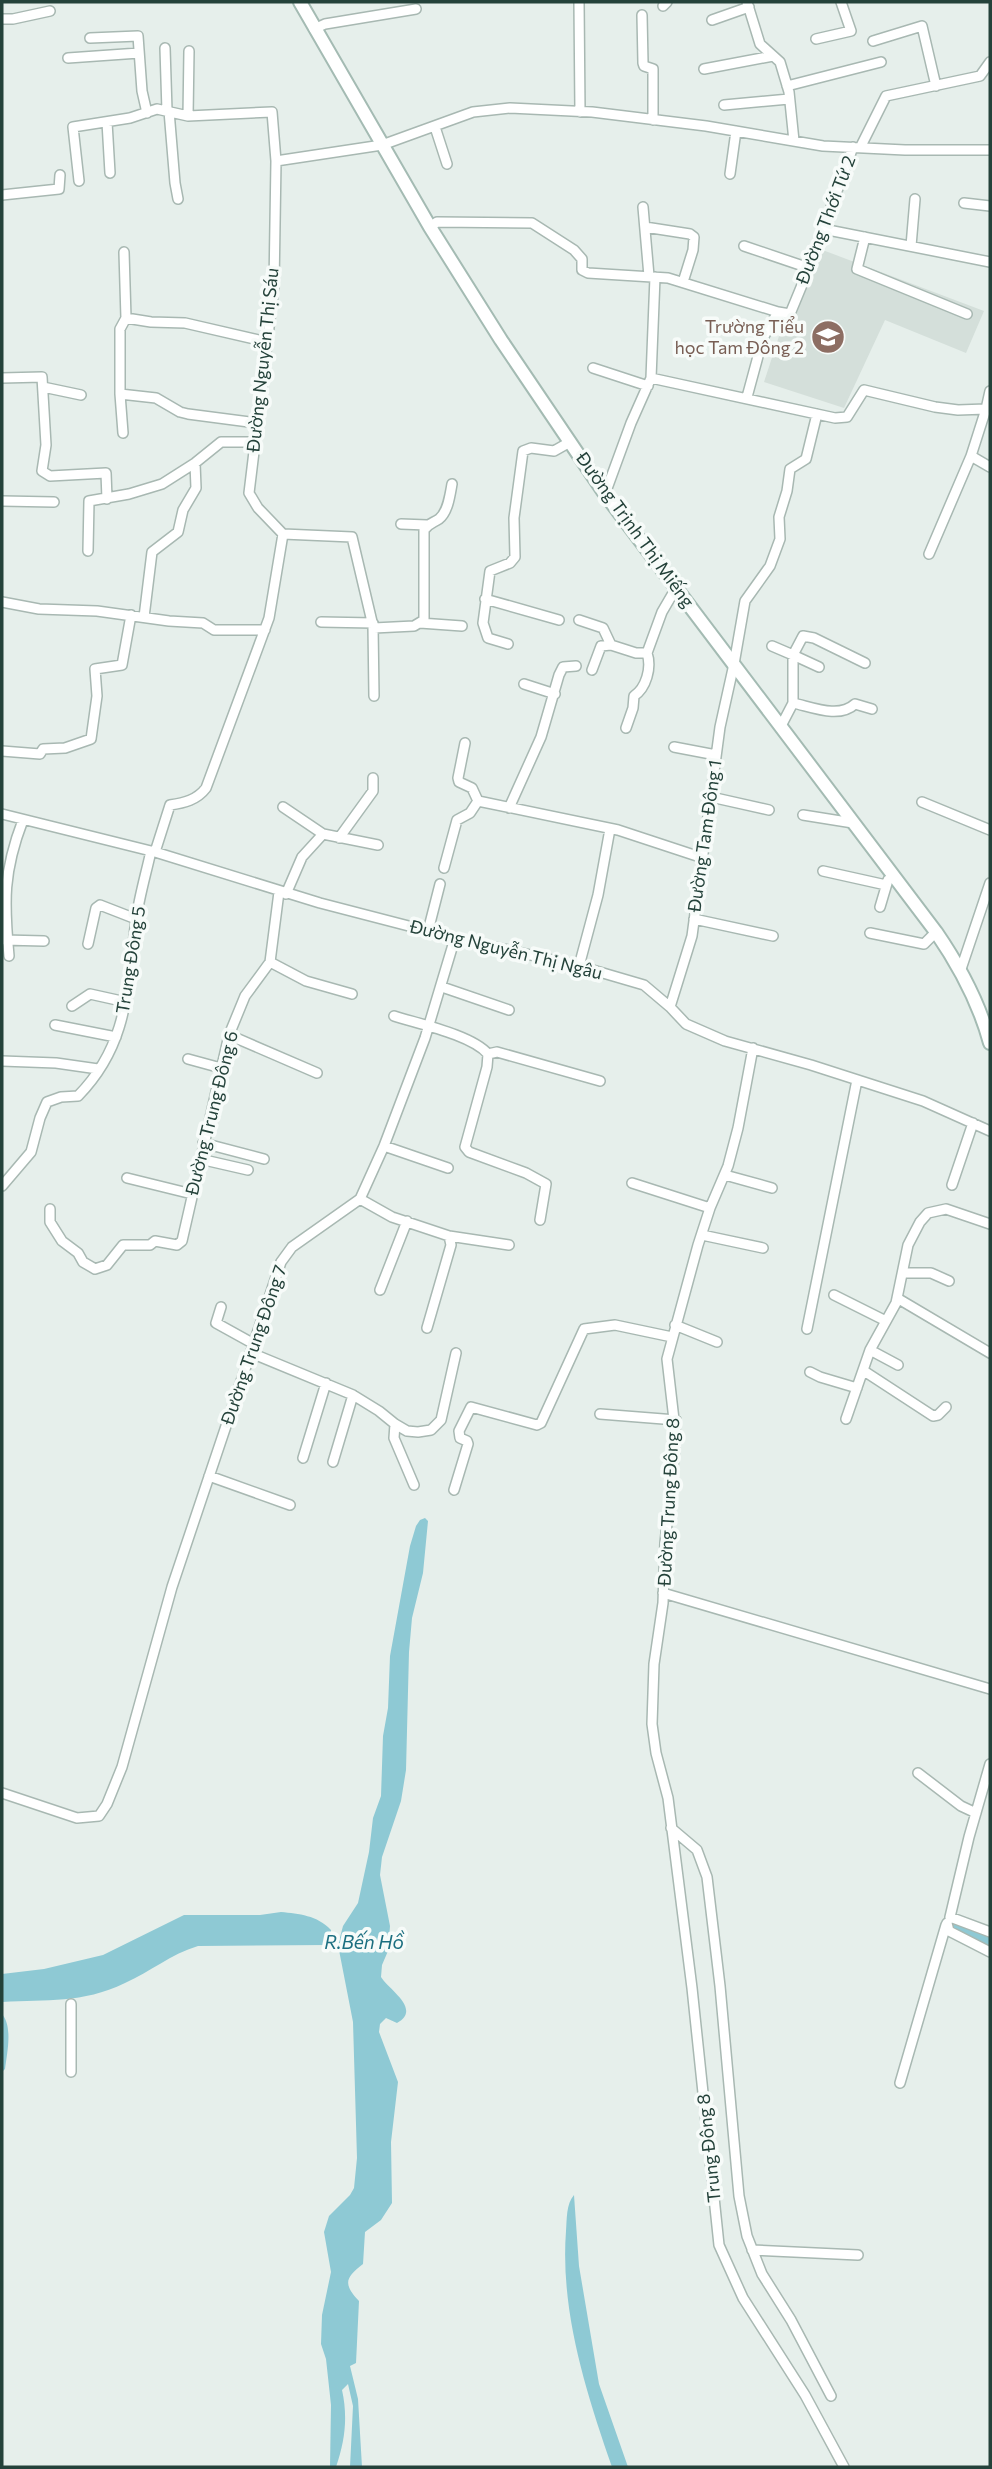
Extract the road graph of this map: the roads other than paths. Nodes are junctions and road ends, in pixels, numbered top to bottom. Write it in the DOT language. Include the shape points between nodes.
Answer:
graph roads {
  1 [pos="300,2"];
  2 [pos="579,2"];
  3 [pos="841,2"];
  4 [pos="748,4"];
  5 [pos="416,9"];
  6 [pos="50,10"];
  7 [pos="642,15"];
  8 [pos="2,19"];
  9 [pos="712,20"];
  10 [pos="314,29"];
  11 [pos="90,38"];
  12 [pos="816,39"];
  13 [pos="873,41"];
  14 [pos="165,48"];
  15 [pos="189,51"];
  16 [pos="139,53"];
  17 [pos="773,56"];
  18 [pos="68,58"];
  19 [pos="881,62"];
  20 [pos="990,62"];
  21 [pos="704,69"];
  22 [pos="787,86"];
  23 [pos="936,86"];
  24 [pos="789,99"];
  25 [pos="724,105"];
  26 [pos="168,111"];
  27 [pos="580,112"];
  28 [pos="147,113"];
  29 [pos="188,116"];
  30 [pos="653,120"];
  31 [pos="107,122"];
  32 [pos="435,127"];
  33 [pos="736,131"];
  34 [pos="794,141"];
  35 [pos="382,145"];
  36 [pos="856,148"];
  37 [pos="990,150"];
  38 [pos="276,161"];
  39 [pos="447,164"];
  40 [pos="110,173"];
  41 [pos="730,174"];
  42 [pos="60,175"];
  43 [pos="79,181"];
  44 [pos="2,195"];
  45 [pos="178,199"];
  46 [pos="915,199"];
  47 [pos="964,203"];
  48 [pos="990,206"];
  49 [pos="643,207"];
  50 [pos="429,227"];
  51 [pos="645,227"];
  52 [pos="823,229"];
  53 [pos="864,237"];
  54 [pos="744,246"];
  55 [pos="911,246"];
  56 [pos="124,251"];
  57 [pos="990,262"];
  58 [pos="809,268"];
  59 [pos="652,276"];
  60 [pos="683,282"];
  61 [pos="778,312"];
  62 [pos="967,314"];
  63 [pos="126,318"];
  64 [pos="267,342"];
  65 [pos="593,368"];
  66 [pos="2,378"];
  67 [pos="650,382"];
  68 [pos="43,387"];
  69 [pos="990,391"];
  70 [pos="120,394"];
  71 [pos="82,395"];
  72 [pos="747,397"];
  73 [pos="988,408"];
  74 [pos="817,414"];
  75 [pos="257,423"];
  76 [pos="123,433"];
  77 [pos="254,442"];
  78 [pos="570,442"];
  79 [pos="971,456"];
  80 [pos="194,463"];
  81 [pos="990,467"];
  82 [pos="452,484"];
  83 [pos="605,494"];
  84 [pos="107,499"];
  85 [pos="2,501"];
  86 [pos="54,502"];
  87 [pos="401,524"];
  88 [pos="427,525"];
  89 [pos="283,534"];
  90 [pos="88,551"];
  91 [pos="929,554"];
  92 [pos="676,588"];
  93 [pos="485,599"];
  94 [pos="2,602"];
  95 [pos="131,615"];
  96 [pos="144,617"];
  97 [pos="559,620"];
  98 [pos="579,620"];
  99 [pos="321,622"];
  100 [pos="419,623"];
  101 [pos="373,625"];
  102 [pos="462,626"];
  103 [pos="264,630"];
  104 [pos="508,644"];
  105 [pos="611,645"];
  106 [pos="772,646"];
  107 [pos="647,653"];
  108 [pos="793,655"];
  109 [pos="865,663"];
  110 [pos="734,664"];
  111 [pos="576,666"];
  112 [pos="819,667"];
  113 [pos="592,670"];
  114 [pos="524,684"];
  115 [pos="555,694"];
  116 [pos="374,696"];
  117 [pos="793,703"];
  118 [pos="872,709"];
  119 [pos="782,726"];
  120 [pos="626,728"];
  121 [pos="465,743"];
  122 [pos="674,747"];
  123 [pos="2,751"];
  124 [pos="716,755"];
  125 [pos="373,778"];
  126 [pos="711,797"];
  127 [pos="478,801"];
  128 [pos="922,802"];
  129 [pos="283,807"];
  130 [pos="509,808"];
  131 [pos="769,810"];
  132 [pos="2,814"];
  133 [pos="803,815"];
  134 [pos="23,820"];
  135 [pos="853,823"];
  136 [pos="610,829"];
  137 [pos="990,830"];
  138 [pos="323,834"];
  139 [pos="340,838"];
  140 [pos="378,845"];
  141 [pos="153,852"];
  142 [pos="703,858"];
  143 [pos="444,868"];
  144 [pos="822,871"];
  145 [pos="890,871"];
  146 [pos="990,883"];
  147 [pos="440,884"];
  148 [pos="887,885"];
  149 [pos="283,893"];
  150 [pos="987,904"];
  151 [pos="880,907"];
  152 [pos="136,919"];
  153 [pos="694,919"];
  154 [pos="428,931"];
  155 [pos="936,932"];
  156 [pos="870,933"];
  157 [pos="773,936"];
  158 [pos="455,938"];
  159 [pos="5,940"];
  160 [pos="44,941"];
  161 [pos="88,944"];
  162 [pos="9,956"];
  163 [pos="271,962"];
  164 [pos="579,966"];
  165 [pos="961,969"];
  166 [pos="442,987"];
  167 [pos="352,994"];
  168 [pos="126,1002"];
  169 [pos="72,1006"];
  170 [pos="670,1007"];
  171 [pos="509,1010"];
  172 [pos="984,1010"];
  173 [pos="394,1016"];
  174 [pos="55,1025"];
  175 [pos="428,1028"];
  176 [pos="229,1035"];
  177 [pos="116,1037"];
  178 [pos="990,1043"];
  179 [pos="753,1048"];
  180 [pos="488,1054"];
  181 [pos="188,1059"];
  182 [pos="2,1061"];
  183 [pos="221,1068"];
  184 [pos="98,1069"];
  185 [pos="317,1073"];
  186 [pos="857,1080"];
  187 [pos="600,1081"];
  188 [pos="973,1123"];
  189 [pos="990,1131"];
  190 [pos="203,1143"];
  191 [pos="384,1146"];
  192 [pos="200,1159"];
  193 [pos="264,1159"];
  194 [pos="448,1168"];
  195 [pos="248,1170"];
  196 [pos="725,1175"];
  197 [pos="127,1178"];
  198 [pos="632,1183"];
  199 [pos="952,1185"];
  200 [pos="2,1186"];
  201 [pos="772,1188"];
  202 [pos="192,1194"];
  203 [pos="360,1199"];
  204 [pos="710,1208"];
  205 [pos="50,1209"];
  206 [pos="540,1220"];
  207 [pos="407,1222"];
  208 [pos="990,1224"];
  209 [pos="702,1235"];
  210 [pos="449,1236"];
  211 [pos="509,1245"];
  212 [pos="763,1248"];
  213 [pos="903,1273"];
  214 [pos="948,1281"];
  215 [pos="380,1290"];
  216 [pos="834,1295"];
  217 [pos="897,1298"];
  218 [pos="221,1307"];
  219 [pos="886,1321"];
  220 [pos="675,1325"];
  221 [pos="427,1328"];
  222 [pos="807,1329"];
  223 [pos="672,1338"];
  224 [pos="717,1342"];
  225 [pos="252,1349"];
  226 [pos="870,1350"];
  227 [pos="457,1353"];
  228 [pos="990,1353"];
  229 [pos="898,1365"];
  230 [pos="864,1371"];
  231 [pos="810,1372"];
  232 [pos="326,1383"];
  233 [pos="857,1388"];
  234 [pos="353,1395"];
  235 [pos="946,1407"];
  236 [pos="600,1414"];
  237 [pos="846,1419"];
  238 [pos="676,1420"];
  239 [pos="395,1424"];
  240 [pos="303,1458"];
  241 [pos="333,1462"];
  242 [pos="209,1476"];
  243 [pos="414,1485"];
  244 [pos="454,1490"];
  245 [pos="290,1505"];
  246 [pos="663,1593"];
  247 [pos="990,1689"];
  248 [pos="990,1764"];
  249 [pos="918,1773"];
  250 [pos="2,1793"];
  251 [pos="667,1798"];
  252 [pos="976,1813"];
  253 [pos="671,1828"];
  254 [pos="948,1921"];
  255 [pos="990,1933"];
  256 [pos="990,1952"];
  257 [pos="71,2004"];
  258 [pos="71,2072"];
  259 [pos="900,2083"];
  260 [pos="752,2250"];
  261 [pos="858,2255"];
  262 [pos="831,2396"];
  263 [pos="844,2467"];
  1 -- 10 [label="main road, Đường Trịnh Thị Miếng"];
  2 -- 27 [label="street"];
  3 -- 12 [label="street" via="851,31"];
  4 -- 9 [label="street"];
  4 -- 17 [label="street" via="760,44"];
  5 -- 10 [label="street"];
  6 -- 8 [label="street"];
  7 -- 30 [label="street" via="643,63 653,69"];
  10 -- 35 [label="main road, Đường Trịnh Thị Miếng"];
  11 -- 16 [label="street" via="138,36"];
  13 -- 23 [label="street" via="922,26"];
  14 -- 26 [label="street"];
  15 -- 29 [label="street"];
  16 -- 18 [label="street"];
  16 -- 28 [label="street"];
  17 -- 21 [label="street"];
  17 -- 22 [label="street" via="780,62"];
  19 -- 22 [label="street"];
  20 -- 23 [label="street" via="980,76"];
  22 -- 24 [label="street"];
  23 -- 36 [label="street, Đường Thới Tứ 2" via="886,96"];
  24 -- 25 [label="street"];
  24 -- 34 [label="street"];
  26 -- 28 [label="street"];
  26 -- 29 [label="street"];
  26 -- 45 [label="street"];
  27 -- 30 [label="street"];
  27 -- 32 [label="street" via="510,108 473,112"];
  28 -- 31 [label="street"];
  29 -- 38 [label="street, Đường Nguyễn Thị Sáu" via="272,112"];
  30 -- 33 [label="street"];
  31 -- 40 [label="street"];
  31 -- 43 [label="street" via="73,127"];
  32 -- 35 [label="street"];
  32 -- 39 [label="street"];
  33 -- 34 [label="street"];
  33 -- 41 [label="street"];
  34 -- 36 [label="street"];
  35 -- 38 [label="street"];
  35 -- 50 [label="main road, Đường Trịnh Thị Miếng"];
  36 -- 37 [label="street"];
  36 -- 52 [label="street, Đường Thới Tứ 2"];
  38 -- 64 [label="street, Đường Nguyễn Thị Sáu" via="274,286"];
  42 -- 44 [label="street" via="59,190"];
  46 -- 55 [label="street"];
  47 -- 48 [label="street"];
  49 -- 51 [label="street"];
  50 -- 59 [label="street" via="437,222 532,223 574,250 582,260 582,270 588,273"];
  50 -- 78 [label="main road, Đường Trịnh Thị Miếng"];
  51 -- 59 [label="street"];
  51 -- 60 [label="street" via="694,237"];
  52 -- 53 [label="street"];
  52 -- 58 [label="street, Đường Thới Tứ 2"];
  53 -- 55 [label="street"];
  53 -- 62 [label="street" via="857,269"];
  54 -- 58 [label="street"];
  55 -- 57 [label="street"];
  56 -- 63 [label="street"];
  58 -- 61 [label="street, Đường Thới Tứ 2" via="790,314"];
  59 -- 60 [label="street"];
  59 -- 67 [label="street"];
  60 -- 61 [label="street"];
  61 -- 72 [label="street, Đường Thới Tứ 2" via="764,338"];
  63 -- 64 [label="street" via="186,323"];
  63 -- 70 [label="street" via="120,329"];
  64 -- 75 [label="street, Đường Nguyễn Thị Sáu"];
  65 -- 67 [label="street"];
  66 -- 68 [label="street" via="41,377"];
  67 -- 72 [label="street"];
  67 -- 83 [label="street"];
  68 -- 71 [label="street"];
  68 -- 84 [label="street" via="46,445 42,471 51,476 106,473"];
  69 -- 73 [label="street"];
  70 -- 75 [label="street" via="156,398 180,412"];
  70 -- 76 [label="street"];
  72 -- 74 [label="street"];
  73 -- 74 [label="street" via="935,407 864,390 847,417"];
  73 -- 79 [label="street"];
  74 -- 110 [label="street, Đường Tam Đông 1" via="806,459 790,469 779,517 780,540 770,566 745,601"];
  75 -- 77 [label="street, Đường Nguyễn Thị Sáu"];
  77 -- 80 [label="street" via="221,442"];
  77 -- 89 [label="street, Đường Nguyễn Thị Sáu" via="249,493"];
  78 -- 83 [label="main road, Đường Trịnh Thị Miếng"];
  78 -- 93 [label="street" via="554,451 523,451 514,518 515,557 490,571"];
  79 -- 81 [label="street"];
  79 -- 91 [label="street"];
  80 -- 84 [label="street" via="162,484"];
  80 -- 96 [label="street" via="196,488 183,510 178,532 152,552"];
  82 -- 88 [label="street" via="444,512"];
  83 -- 92 [label="main road, Đường Trịnh Thị Miếng"];
  84 -- 90 [label="street" via="89,500"];
  85 -- 86 [label="street"];
  87 -- 88 [label="street"];
  88 -- 100 [label="street" via="424,620"];
  89 -- 101 [label="street" via="352,537"];
  89 -- 103 [label="street"];
  92 -- 107 [label="street"];
  92 -- 110 [label="main road, Đường Trịnh Thị Miếng"];
  93 -- 97 [label="street"];
  93 -- 104 [label="street" via="485,635"];
  94 -- 95 [label="street"];
  95 -- 96 [label="street"];
  95 -- 123 [label="street" via="122,664 95,669 97,696 91,739 65,748 43,749 40,754"];
  96 -- 103 [label="street" via="203,623 214,629"];
  98 -- 105 [label="street" via="603,628"];
  99 -- 101 [label="street"];
  100 -- 101 [label="street"];
  100 -- 102 [label="street"];
  101 -- 116 [label="street"];
  103 -- 141 [label="street" via="206,789 201,796 170,805"];
  105 -- 107 [label="street"];
  105 -- 113 [label="street" via="601,646"];
  106 -- 108 [label="street"];
  107 -- 120 [label="street" via="650,664 641,691 634,696"];
  108 -- 109 [label="street" via="806,635"];
  108 -- 112 [label="street"];
  108 -- 117 [label="street"];
  110 -- 119 [label="main road, Đường Trịnh Thị Miếng"];
  110 -- 124 [label="street, Đường Tam Đông 1"];
  111 -- 115 [label="street" via="563,667"];
  114 -- 115 [label="street"];
  115 -- 130 [label="street"];
  117 -- 118 [label="street" via="825,710 855,705"];
  117 -- 119 [label="street"];
  119 -- 135 [label="main road, Đường Trịnh Thị Miếng"];
  121 -- 127 [label="street" via="458,778 472,788"];
  122 -- 124 [label="street"];
  124 -- 126 [label="street, Đường Tam Đông 1"];
  125 -- 139 [label="street" via="373,790"];
  126 -- 131 [label="street"];
  126 -- 142 [label="street, Đường Tam Đông 1"];
  127 -- 130 [label="street"];
  127 -- 143 [label="street" via="470,813 457,820"];
  128 -- 137 [label="street"];
  129 -- 138 [label="street"];
  130 -- 136 [label="street"];
  132 -- 134 [label="street, Đường Nguyễn Thị Ngâu"];
  133 -- 135 [label="street"];
  134 -- 141 [label="street, Đường Nguyễn Thị Ngâu"];
  134 -- 159 [label="street" via="11,850 5,885"];
  135 -- 145 [label="main road, Đường Trịnh Thị Miếng"];
  136 -- 142 [label="street"];
  136 -- 164 [label="street"];
  138 -- 139 [label="street"];
  138 -- 149 [label="street" via="302,857"];
  139 -- 140 [label="street"];
  141 -- 149 [label="street, Đường Nguyễn Thị Ngâu"];
  141 -- 152 [label="street, Trung Đông 5"];
  142 -- 153 [label="street, Đường Tam Đông 1"];
  144 -- 148 [label="street"];
  145 -- 148 [label="street"];
  145 -- 155 [label="main road, Đường Trịnh Thị Miếng"];
  146 -- 150 [label="street"];
  147 -- 154 [label="street"];
  148 -- 151 [label="street"];
  149 -- 154 [label="street, Đường Nguyễn Thị Ngâu"];
  149 -- 163 [label="street"];
  150 -- 165 [label="street"];
  152 -- 161 [label="street" via="100,905"];
  152 -- 168 [label="street, Trung Đông 5"];
  153 -- 157 [label="street"];
  153 -- 170 [label="street, Đường Tam Đông 1"];
  154 -- 158 [label="street, Đường Nguyễn Thị Ngâu"];
  155 -- 156 [label="street" via="924,944"];
  155 -- 165 [label="main road, Đường Trịnh Thị Miếng"];
  158 -- 164 [label="street, Đường Nguyễn Thị Ngâu"];
  158 -- 166 [label="street"];
  159 -- 160 [label="street"];
  159 -- 162 [label="street"];
  163 -- 167 [label="street" via="306,981"];
  163 -- 176 [label="street, Đường Trung Đông 6" via="244,996"];
  164 -- 170 [label="street, Đường Nguyễn Thị Ngâu" via="644,985"];
  165 -- 172 [label="main road, Đường Trịnh Thị Miếng"];
  166 -- 171 [label="street"];
  166 -- 175 [label="street"];
  168 -- 169 [label="street" via="90,994"];
  168 -- 177 [label="street, Trung Đông 5"];
  170 -- 179 [label="street, Đường Nguyễn Thị Ngâu" via="686,1024"];
  172 -- 178 [label="main road, Đường Trịnh Thị Miếng"];
  173 -- 175 [label="street"];
  174 -- 177 [label="street"];
  175 -- 180 [label="street" via="482,1047"];
  175 -- 191 [label="street"];
  176 -- 183 [label="street, Đường Trung Đông 6"];
  176 -- 185 [label="street"];
  177 -- 184 [label="street, Trung Đông 5"];
  179 -- 186 [label="street, Đường Nguyễn Thị Ngâu"];
  179 -- 196 [label="street, Đường Trung Đông 8"];
  180 -- 187 [label="street" via="497,1052"];
  180 -- 206 [label="street" via="465,1147 547,1184"];
  181 -- 183 [label="street"];
  182 -- 184 [label="street"];
  183 -- 190 [label="street, Đường Trung Đông 6"];
  184 -- 200 [label="street, Trung Đông 5" via="78,1096 47,1102 31,1152"];
  186 -- 188 [label="street, Đường Nguyễn Thị Ngâu"];
  186 -- 222 [label="street"];
  188 -- 189 [label="street, Đường Nguyễn Thị Ngâu"];
  188 -- 199 [label="street"];
  190 -- 192 [label="street, Đường Trung Đông 6"];
  190 -- 193 [label="street"];
  191 -- 194 [label="street"];
  191 -- 203 [label="street"];
  192 -- 195 [label="street"];
  192 -- 202 [label="street, Đường Trung Đông 6"];
  196 -- 201 [label="street"];
  196 -- 204 [label="street, Đường Trung Đông 8"];
  197 -- 202 [label="street"];
  198 -- 204 [label="street"];
  202 -- 205 [label="street, Đường Trung Đông 6" via="182,1241 177,1245 155,1241 123,1245 107,1265 95,1269 62,1241 50,1223"];
  203 -- 207 [label="street"];
  203 -- 225 [label="street, Đường Trung Đông 7" via="292,1247 281,1262"];
  204 -- 209 [label="street, Đường Trung Đông 8"];
  207 -- 210 [label="street"];
  207 -- 215 [label="street"];
  208 -- 213 [label="street" via="946,1209 928,1213 908,1245"];
  209 -- 212 [label="street"];
  209 -- 220 [label="street, Đường Trung Đông 8"];
  210 -- 211 [label="street"];
  210 -- 221 [label="street" via="451,1245"];
  213 -- 214 [label="street" via="931,1273"];
  213 -- 217 [label="street"];
  216 -- 219 [label="street"];
  217 -- 219 [label="street"];
  217 -- 228 [label="street"];
  218 -- 225 [label="street" via="216,1323"];
  219 -- 226 [label="street"];
  220 -- 223 [label="street, Đường Trung Đông 8"];
  220 -- 224 [label="street"];
  223 -- 238 [label="street, Đường Trung Đông 8" via="667,1359"];
  223 -- 244 [label="street" via="615,1325 584,1329 541,1423 471,1407 459,1431 468,1444"];
  225 -- 232 [label="street"];
  225 -- 242 [label="street, Đường Trung Đông 7"];
  226 -- 229 [label="street"];
  226 -- 230 [label="street"];
  227 -- 239 [label="street" via="441,1420 431,1430 418,1432"];
  230 -- 233 [label="street"];
  230 -- 235 [label="street" via="933,1416"];
  231 -- 233 [label="street"];
  232 -- 234 [label="street"];
  232 -- 240 [label="street"];
  233 -- 237 [label="street"];
  234 -- 239 [label="street"];
  234 -- 241 [label="street"];
  236 -- 238 [label="street"];
  238 -- 246 [label="street, Đường Trung Đông 8"];
  239 -- 243 [label="street" via="394,1438"];
  242 -- 245 [label="street"];
  242 -- 250 [label="street, Đường Trung Đông 7" via="107,1804 99,1816 77,1818"];
  246 -- 247 [label="street"];
  246 -- 251 [label="street, Đường Trung Đông 8" via="652,1724"];
  248 -- 252 [label="street"];
  249 -- 252 [label="street"];
  251 -- 253 [label="street, Trung Đông 8"];
  252 -- 254 [label="street"];
  253 -- 260 [label="street" via="696,1850 706,1877 739,2196"];
  253 -- 263 [label="street, Trung Đông 8" via="719,2245 743,2298"];
  254 -- 255 [label="street"];
  254 -- 256 [label="street" via="949,1931"];
  254 -- 259 [label="street"];
  257 -- 258 [label="street"];
  260 -- 261 [label="street"];
  260 -- 262 [label="street"];
}
